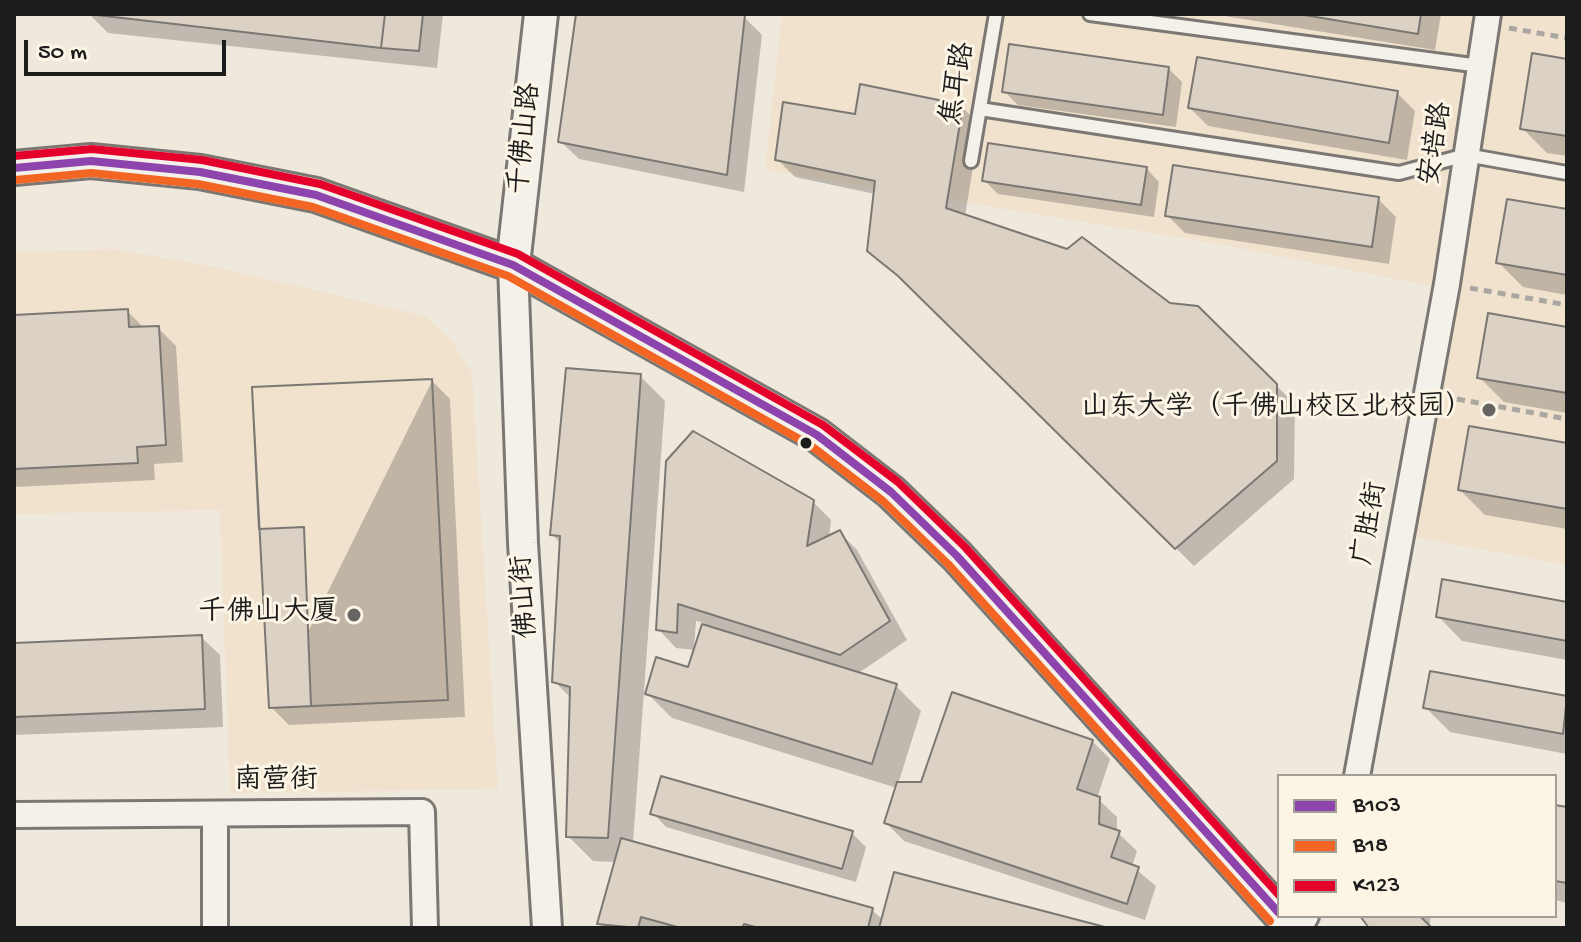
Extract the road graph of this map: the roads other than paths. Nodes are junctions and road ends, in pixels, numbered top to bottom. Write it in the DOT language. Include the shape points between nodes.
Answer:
graph roads {
  1 [pos="541,14"];
  2 [pos="996,14"];
  3 [pos="1090,14"];
  4 [pos="1487,19"];
  5 [pos="1480,66"];
  6 [pos="980,109"];
  7 [pos="1466,155"];
  8 [pos="971,161"];
  9 [pos="14,168"];
  10 [pos="1567,173"];
  11 [pos="513,265"];
  12 [pos="1447,284"];
  13 [pos="1357,774"];
  14 [pos="215,814"];
  15 [pos="14,815"];
  16 [pos="1277,911"];
  17 [pos="215,928"];
  18 [pos="425,928"];
  19 [pos="547,928"];
  1 -- 11 [label="main road, 千佛山路"];
  2 -- 6 [label="lane, 焦耳路"];
  3 -- 5 [label="lane"];
  4 -- 5 [label="street, 安培路"];
  5 -- 7 [label="street, 安培路"];
  6 -- 7 [label="lane" via="1399,173"];
  6 -- 8 [label="lane, 焦耳路"];
  7 -- 10 [label="lane"];
  7 -- 12 [label="street, 安培路"];
  9 -- 11 [label="main road" via="91,161 200,172 316,195"];
  11 -- 16 [label="main road" via="817,435 891,492 1078,686"];
  11 -- 19 [label="street, 佛山街" via="523,543"];
  12 -- 13 [label="street, 广胜街"];
  14 -- 15 [label="street, 南营街"];
  14 -- 17 [label="street"];
  14 -- 18 [label="street, 南营街" via="422,812"];
}
